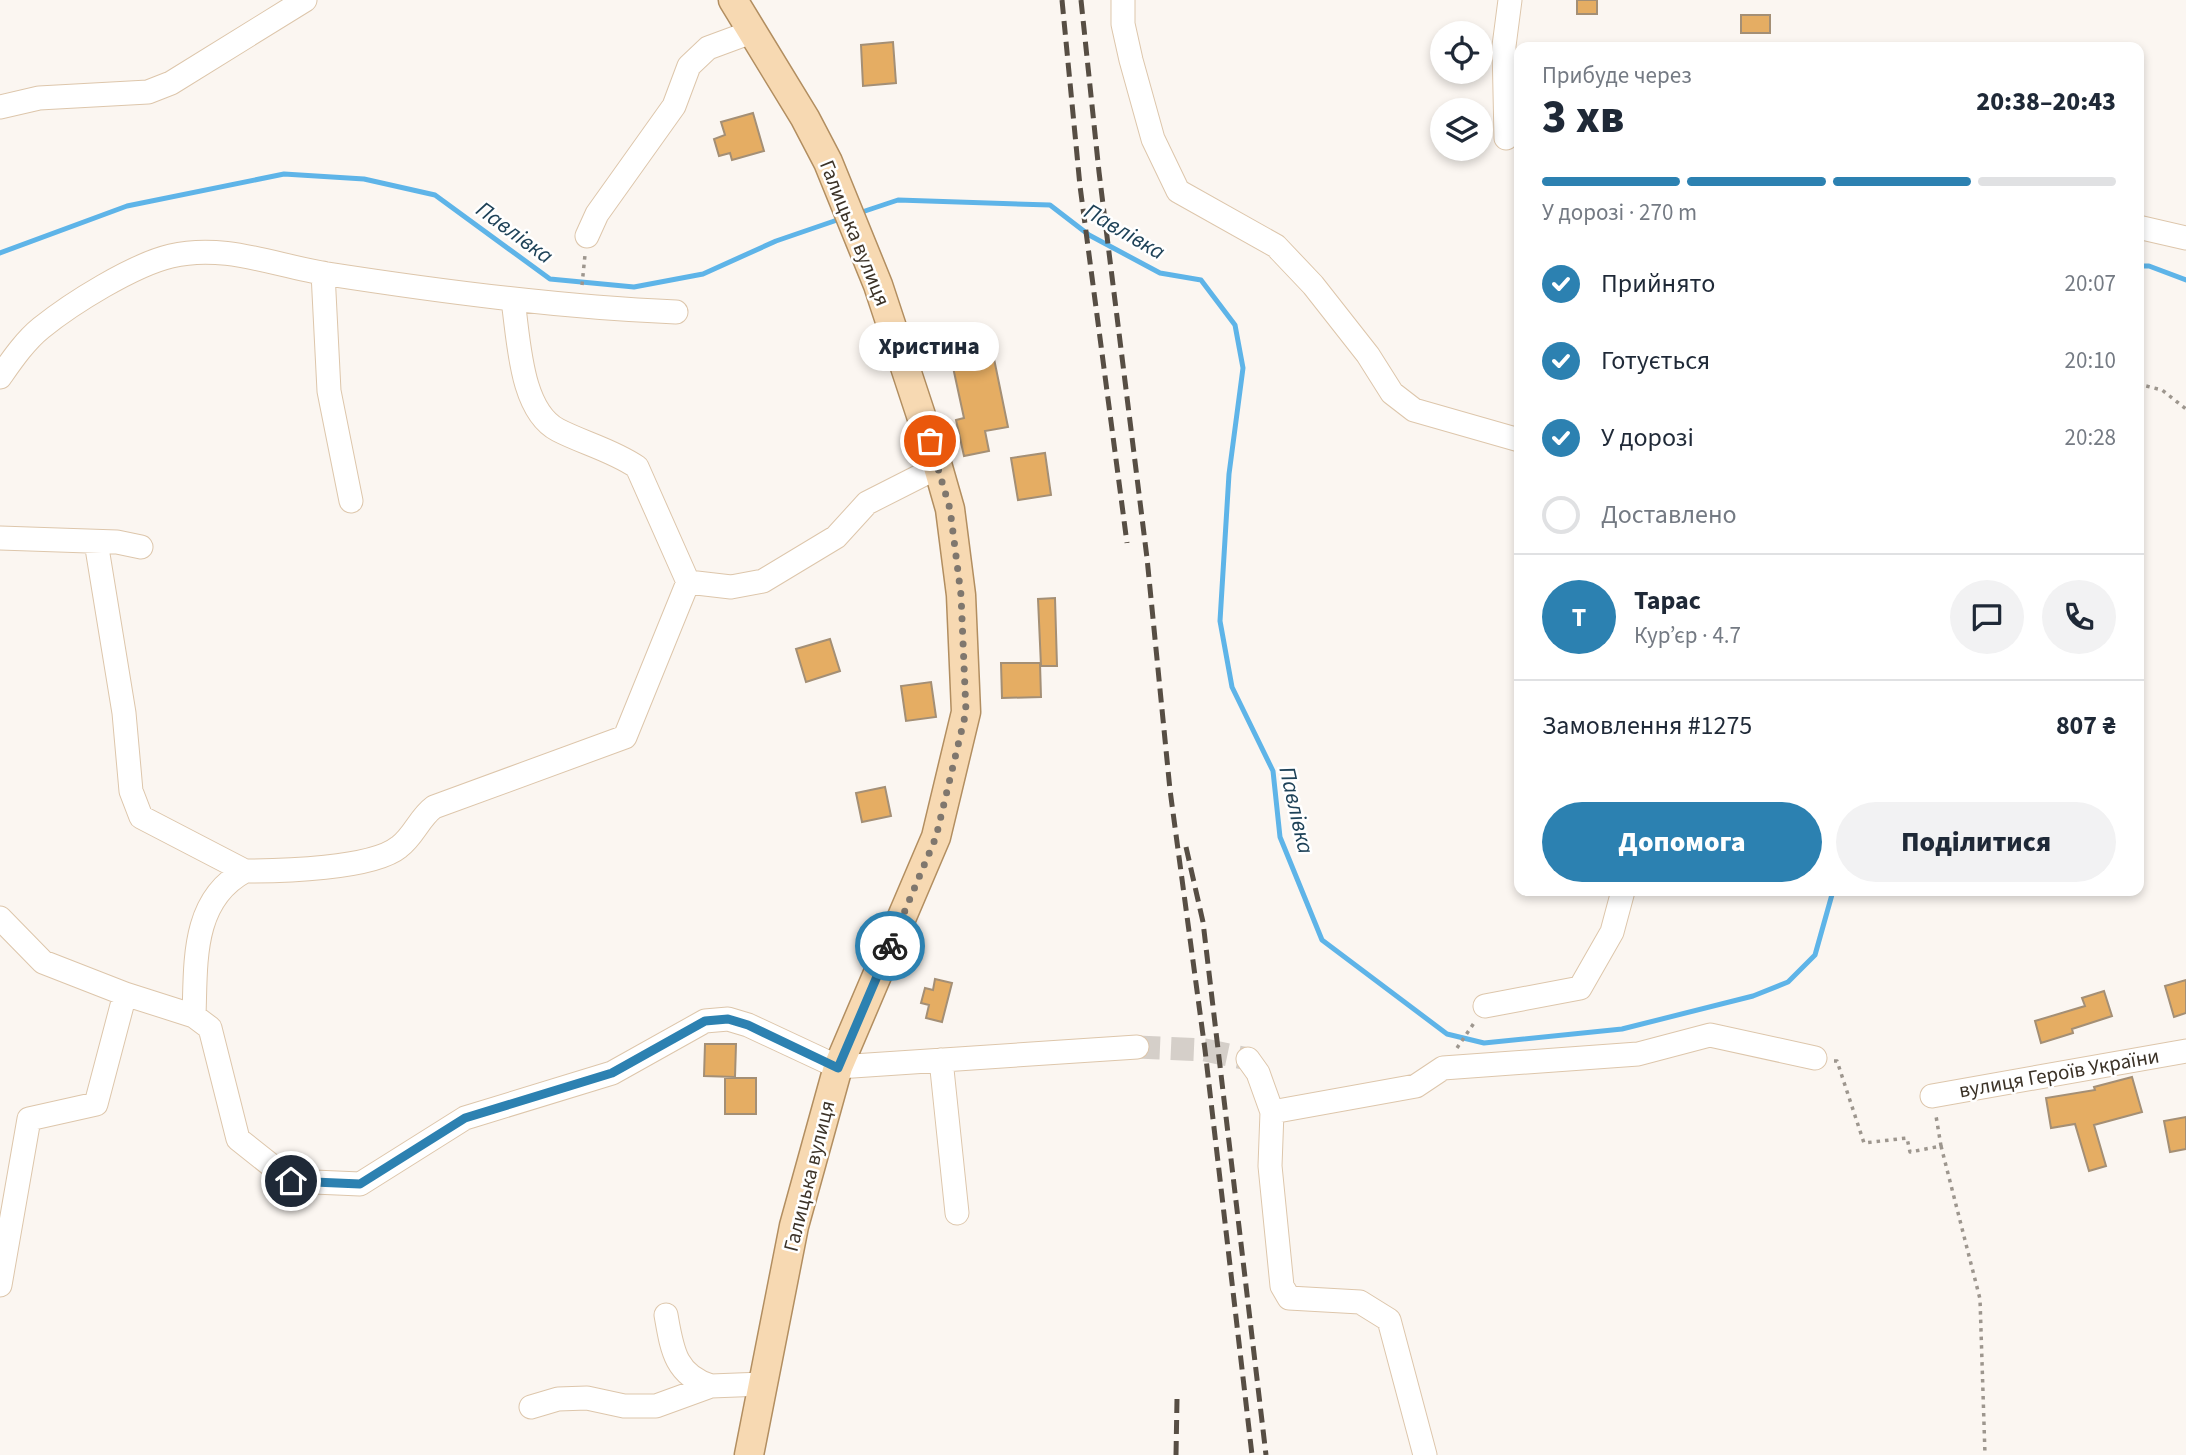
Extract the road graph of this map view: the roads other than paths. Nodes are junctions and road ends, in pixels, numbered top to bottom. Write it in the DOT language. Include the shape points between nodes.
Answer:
graph roads {
  1 [pos="305,0"];
  2 [pos="733,0"];
  3 [pos="1123,0"];
  4 [pos="1510,0"];
  5 [pos="754,31"];
  6 [pos="0,107"];
  7 [pos="1506,138"];
  8 [pos="2144,228"];
  9 [pos="587,236"];
  10 [pos="2186,238"];
  11 [pos="323,274"];
  12 [pos="513,301"];
  13 [pos="677,312"];
  14 [pos="0,377"];
  15 [pos="1514,439"];
  16 [pos="938,467"];
  17 [pos="351,501"];
  18 [pos="0,538"];
  19 [pos="96,542"];
  20 [pos="141,547"];
  21 [pos="688,582"];
  22 [pos="245,872"];
  23 [pos="1622,896"];
  24 [pos="0,918"];
  25 [pos="125,994"];
  26 [pos="1481,1011"];
  27 [pos="194,1016"];
  28 [pos="1137,1047"];
  29 [pos="2186,1051"];
  30 [pos="1815,1058"];
  31 [pos="1248,1059"];
  32 [pos="941,1060"];
  33 [pos="838,1068"];
  34 [pos="1932,1097"];
  35 [pos="1272,1112"];
  36 [pos="957,1213"];
  37 [pos="0,1285"];
  38 [pos="664,1328"];
  39 [pos="763,1384"];
  40 [pos="711,1386"];
  41 [pos="531,1407"];
  42 [pos="749,1455"];
  43 [pos="1425,1455"];
  1 -- 6 [label="street" via="171,83 148,92 39,97"];
  2 -- 5 [label="main road, Галицька вулиця"];
  3 -- 15 [label="street" via="1123,24 1153,139 1178,191 1276,246 1321,295 1392,393 1414,410"];
  4 -- 7 [label="street" via="1504,46"];
  5 -- 9 [label="street" via="708,48 689,66 674,106 597,214"];
  5 -- 16 [label="main road, Галицька вулиця" via="828,162 878,285"];
  8 -- 10 [label="street"];
  11 -- 12 [label="street"];
  11 -- 14 [label="street" via="245,255 206,251 139,266 40,328"];
  11 -- 17 [label="street" via="329,391"];
  12 -- 13 [label="street"];
  12 -- 21 [label="street" via="528,393 536,410 557,430 637,467"];
  16 -- 21 [label="street" via="867,503 836,537 763,581 732,587"];
  16 -- 33 [label="main road, Галицька вулиця" via="950,509 961,595 966,712 936,837"];
  18 -- 19 [label="street"];
  19 -- 20 [label="street"];
  19 -- 22 [label="street" via="124,712 131,791 141,817"];
  21 -- 22 [label="street" via="625,737 434,807 421,816 399,847 386,853 338,865"];
  22 -- 27 [label="street" via="220,892 198,932"];
  23 -- 26 [label="street" via="1612,932 1580,988"];
  24 -- 25 [label="street" via="43,962"];
  25 -- 27 [label="street"];
  25 -- 37 [label="street" via="96,1104 29,1119"];
  27 -- 33 [label="street" via="211,1028 238,1139 291,1181 360,1184 465,1118 612,1073 705,1021 728,1019 748,1025"];
  28 -- 32 [label="street"];
  29 -- 34 [label="street, вулиця Героїв України"];
  30 -- 35 [label="street" via="1710,1035 1638,1054 1443,1068 1416,1086"];
  31 -- 35 [label="street"];
  32 -- 33 [label="street"];
  32 -- 36 [label="street"];
  33 -- 39 [label="main road, Галицька вулиця" via="794,1226"];
  35 -- 43 [label="street" via="1270,1167 1282,1286 1289,1298 1360,1302 1389,1320"];
  38 -- 40 [label="street" via="680,1366 692,1380"];
  39 -- 40 [label="street"];
  39 -- 42 [label="main road, Галицька вулиця"];
  40 -- 41 [label="street" via="656,1406 624,1406 587,1398 558,1399"];
}
